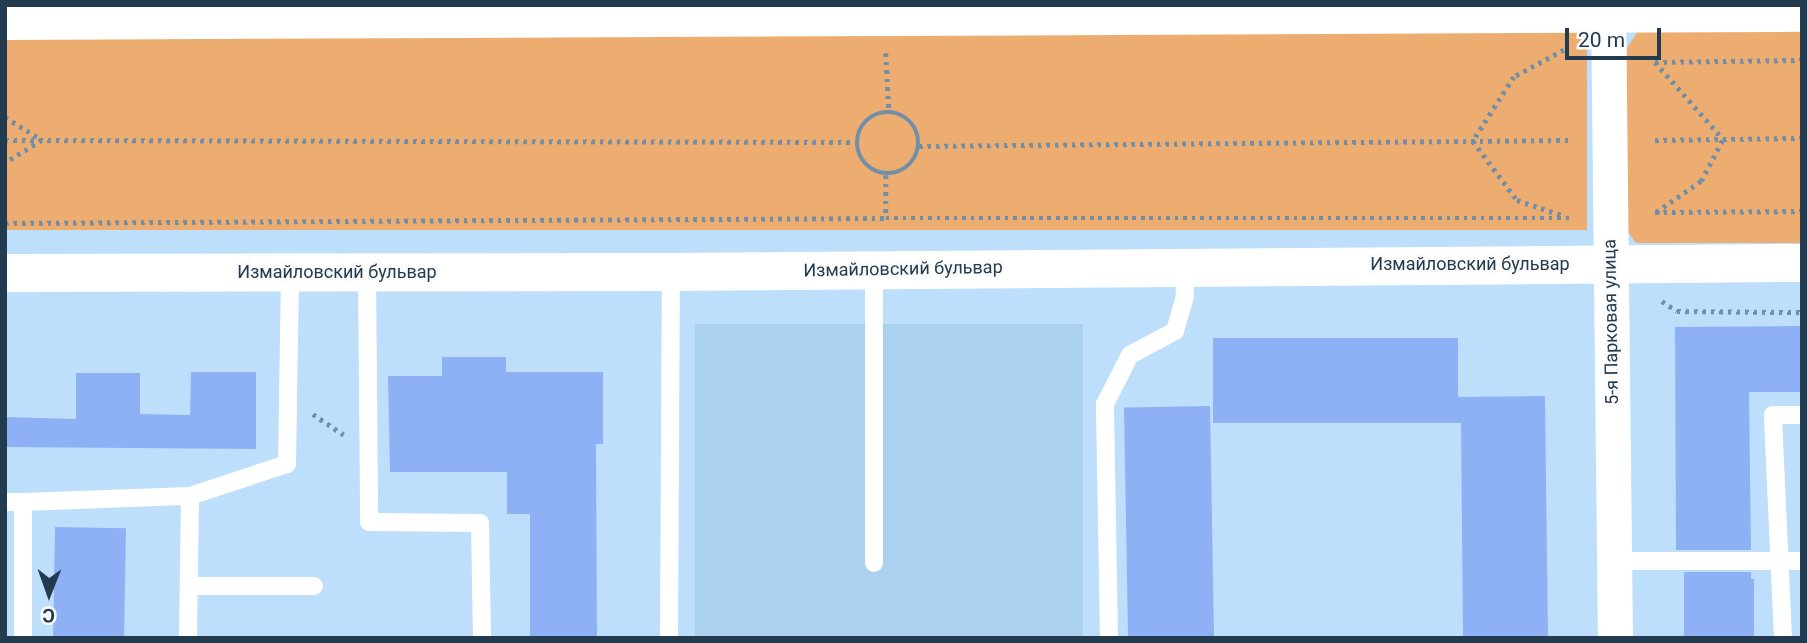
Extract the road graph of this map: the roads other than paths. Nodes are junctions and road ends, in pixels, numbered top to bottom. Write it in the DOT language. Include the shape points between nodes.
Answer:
graph roads {
  1 [pos="1339,9"];
  2 [pos="1609,9"];
  3 [pos="820,11"];
  4 [pos="638,12"];
  5 [pos="110,13"];
  6 [pos="389,13"];
  7 [pos="1802,13"];
  8 [pos="5,21"];
  9 [pos="1610,263"];
  10 [pos="1802,263"];
  11 [pos="1184,266"];
  12 [pos="874,269"];
  13 [pos="289,272"];
  14 [pos="367,272"];
  15 [pos="671,272"];
  16 [pos="5,273"];
  17 [pos="1802,415"];
  18 [pos="190,496"];
  19 [pos="14,502"];
  20 [pos="1614,561"];
  21 [pos="1779,561"];
  22 [pos="1802,561"];
  23 [pos="874,563"];
  24 [pos="189,586"];
  25 [pos="314,586"];
  26 [pos="23,638"];
  27 [pos="188,638"];
  28 [pos="482,638"];
  29 [pos="669,638"];
  30 [pos="1109,638"];
  31 [pos="1615,638"];
  32 [pos="1783,638"];
  1 -- 2 [label="street"];
  1 -- 3 [label="street"];
  2 -- 7 [label="street"];
  2 -- 9 [label="street, 5-я Парковая улица"];
  3 -- 4 [label="street"];
  4 -- 6 [label="street"];
  5 -- 6 [label="street"];
  5 -- 8 [label="street"];
  9 -- 10 [label="street, Измайловский бульвар"];
  9 -- 11 [label="street, Измайловский бульвар"];
  9 -- 20 [label="street, 5-я Парковая улица"];
  11 -- 12 [label="street, Измайловский бульвар"];
  11 -- 30 [label="lane" via="1185,297 1175,331 1130,355 1105,404"];
  12 -- 15 [label="street, Измайловский бульвар"];
  12 -- 23 [label="lane"];
  13 -- 14 [label="street, Измайловский бульвар"];
  13 -- 16 [label="street, Измайловский бульвар"];
  13 -- 18 [label="lane" via="287,464"];
  14 -- 15 [label="street, Измайловский бульвар"];
  14 -- 28 [label="lane" via="369,522 480,523"];
  15 -- 29 [label="lane"];
  17 -- 21 [label="lane" via="1773,415"];
  18 -- 19 [label="lane"];
  18 -- 24 [label="lane"];
  19 -- 26 [label="lane"];
  20 -- 21 [label="lane"];
  20 -- 31 [label="street, 5-я Парковая улица"];
  21 -- 22 [label="lane"];
  21 -- 32 [label="lane"];
  24 -- 25 [label="lane"];
  24 -- 27 [label="lane"];
}
